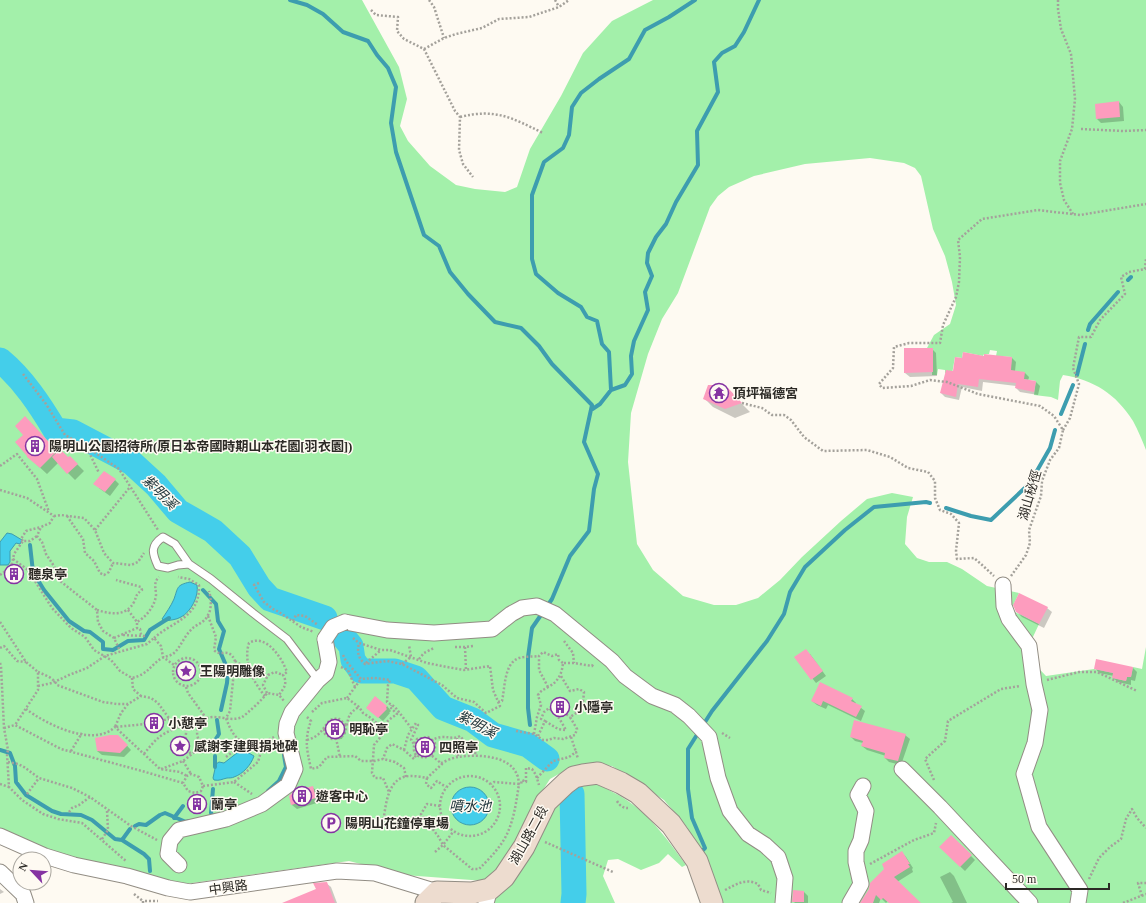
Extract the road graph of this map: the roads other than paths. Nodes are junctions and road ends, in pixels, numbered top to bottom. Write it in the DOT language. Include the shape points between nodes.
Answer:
graph roads {
  1 [pos="189,564"];
  2 [pos="1003,585"];
  3 [pos="318,680"];
  4 [pos="902,770"];
  5 [pos="863,786"];
  6 [pos="0,836"];
  7 [pos="179,865"];
  8 [pos="0,872"];
  9 [pos="488,896"];
  10 [pos="1079,897"];
  11 [pos="432,898"];
  12 [pos="711,900"];
  13 [pos="783,900"];
  14 [pos="26,903"];
  15 [pos="850,903"];
  16 [pos="1030,903"];
  1 -- 1 [label="lane" via="168,568 158,566 153,555 153,547 163,537 175,544"];
  1 -- 3 [label="lane" via="287,638"];
  2 -- 10 [label="street" via="1004,606 1009,619 1029,646 1040,710 1035,743 1024,774 1039,828"];
  3 -- 7 [label="street" via="290,718 286,733 295,769 288,785 262,804 226,819 179,830 170,841 168,854"];
  3 -- 13 [label="street, bridge" via="326,673 329,662 322,632 345,622 387,630 434,633 492,629 522,608 537,606 554,614 602,652 625,676 652,696 675,705 696,722 709,737 718,778 730,811 748,834 778,856 785,878"];
  4 -- 16 [label="street"];
  5 -- 15 [label="street" via="858,795 866,811 856,851 861,884"];
  6 -- 11 [label="street, 中興路" via="45,856 74,865 190,892 337,871 375,873"];
  8 -- 14 [label="street" via="23,894"];
  9 -- 11 [label="street, 湖山路二段" via="472,893"];
  9 -- 12 [label="street, 湖山路二段" via="524,846 546,802 574,778 598,774 638,793 671,824 697,862"];
}
